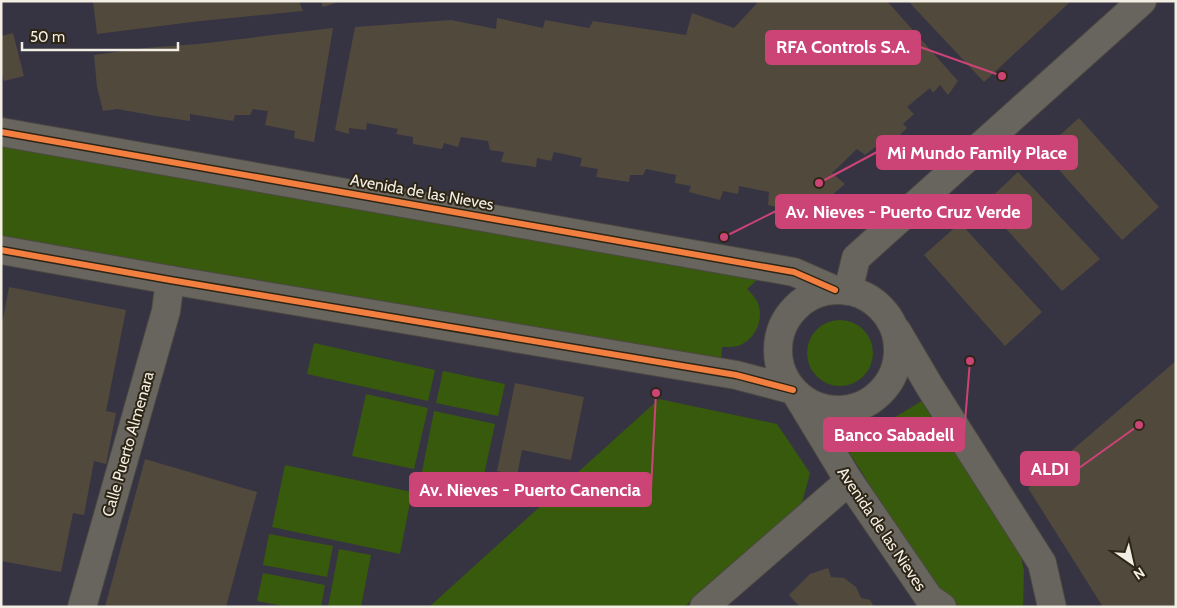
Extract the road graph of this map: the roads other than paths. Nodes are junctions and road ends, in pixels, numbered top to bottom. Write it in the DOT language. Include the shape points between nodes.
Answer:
graph roads {
  1 [pos="1142,1"];
  2 [pos="1,132"];
  3 [pos="1,250"];
  4 [pos="170,280"];
  5 [pos="842,290"];
  6 [pos="891,321"];
  7 [pos="795,392"];
  8 [pos="849,481"];
  9 [pos="935,604"];
  10 [pos="82,607"];
  11 [pos="704,607"];
  12 [pos="1052,607"];
  1 -- 5 [label="street" via="856,258"];
  2 -- 5 [label="street, Avenida de las Nieves" via="794,272"];
  3 -- 4 [label="street"];
  4 -- 7 [label="street" via="726,374"];
  4 -- 10 [label="street, Calle Puerto Almenara" via="166,311"];
  5 -- 6 [label="street" via="865,296 880,306"];
  5 -- 7 [label="street" via="819,293 804,301 782,326 778,360 783,376"];
  6 -- 7 [label="street" via="897,337 898,354 894,372 873,399 857,407 840,410 822,408"];
  6 -- 12 [label="street" via="1042,563"];
  7 -- 8 [label="street, Avenida de las Nieves"];
  8 -- 9 [label="street, Avenida de las Nieves"];
  8 -- 11 [label="street"];
}
